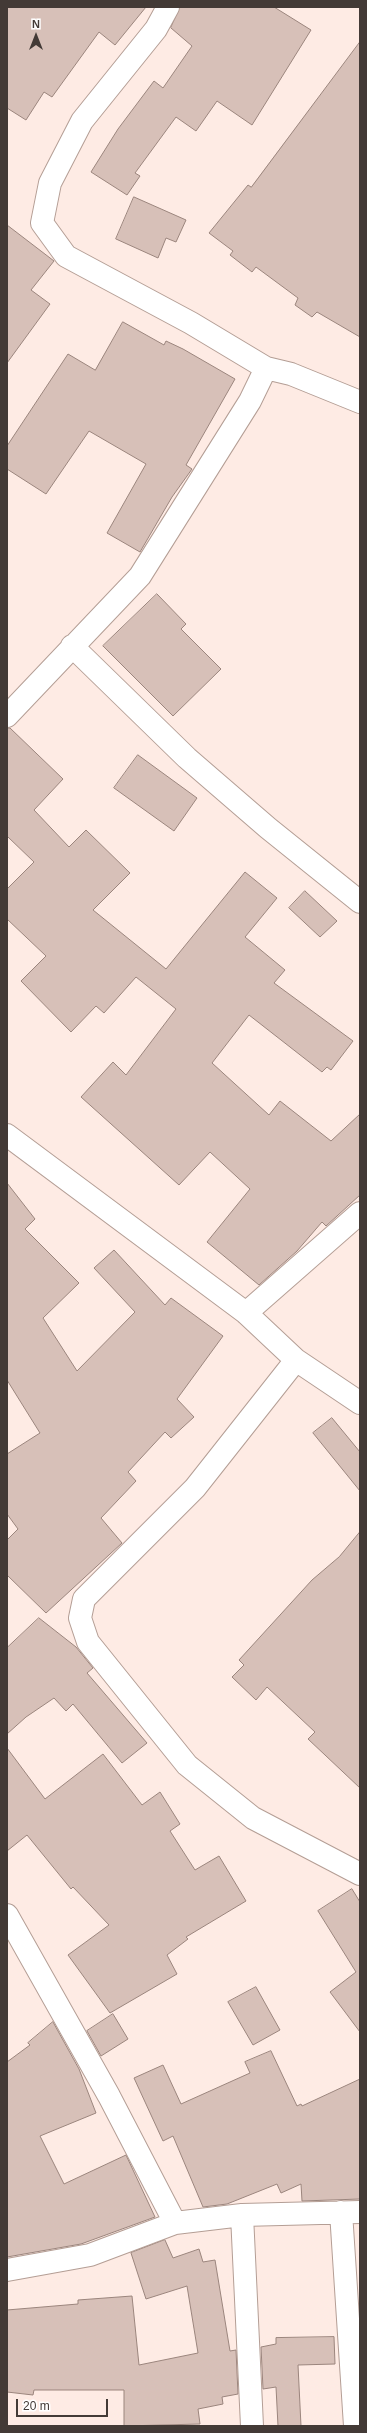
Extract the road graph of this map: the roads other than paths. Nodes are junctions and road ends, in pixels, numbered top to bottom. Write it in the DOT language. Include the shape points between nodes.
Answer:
graph roads {
  1 [pos="168,7"];
  2 [pos="266,368"];
  3 [pos="360,402"];
  4 [pos="72,646"];
  5 [pos="7,716"];
  6 [pos="360,902"];
  7 [pos="7,1135"];
  8 [pos="360,1213"];
  9 [pos="246,1313"];
  10 [pos="296,1360"];
  11 [pos="360,1403"];
  12 [pos="360,1874"];
  13 [pos="7,1915"];
  14 [pos="350,2212"];
  15 [pos="242,2215"];
  16 [pos="175,2223"];
  17 [pos="7,2270"];
  18 [pos="252,2426"];
  19 [pos="355,2426"];
  1 -- 2 [label="street" via="156,29 82,120 50,183 42,223 66,256 191,323"];
  2 -- 3 [label="street" via="292,374"];
  2 -- 4 [label="street" via="250,401 140,576"];
  4 -- 5 [label="street"];
  4 -- 6 [label="street" via="187,758"];
  7 -- 9 [label="street"];
  8 -- 9 [label="street"];
  9 -- 10 [label="street"];
  10 -- 11 [label="street"];
  10 -- 12 [label="street" via="195,1488 84,1599 80,1618 88,1642 187,1765 253,1818"];
  13 -- 16 [label="street" via="109,2096"];
  14 -- 15 [label="street"];
  14 -- 19 [label="street"];
  15 -- 16 [label="street"];
  15 -- 18 [label="street"];
  16 -- 17 [label="street" via="90,2255"];
}
